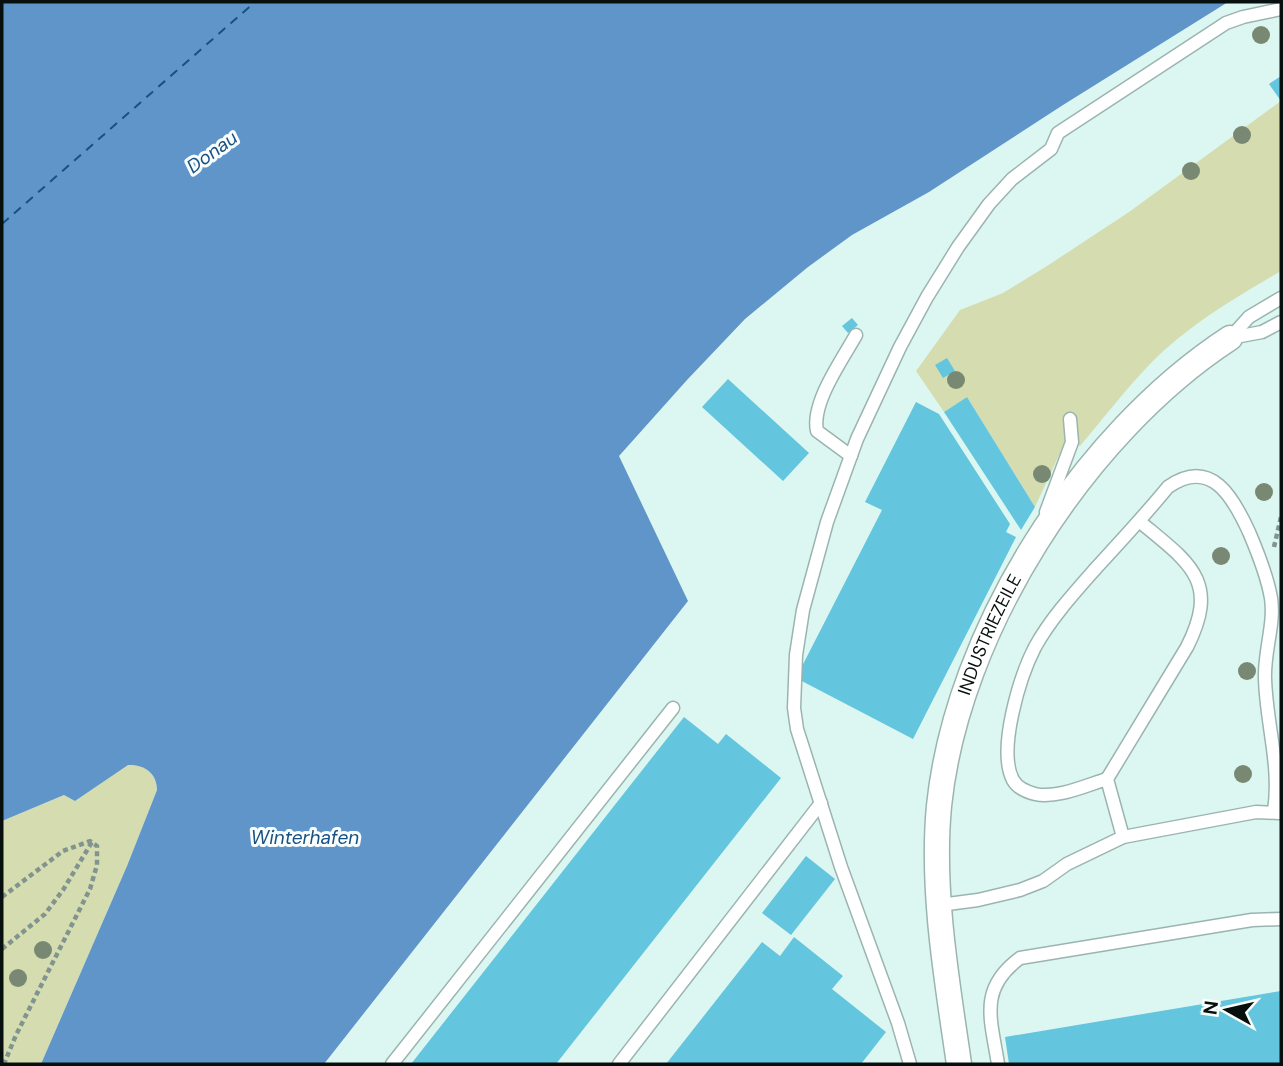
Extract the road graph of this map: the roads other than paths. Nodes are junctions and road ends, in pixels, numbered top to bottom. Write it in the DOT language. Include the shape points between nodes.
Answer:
graph roads {
  1 [pos="1281,9"];
  2 [pos="1281,298"];
  3 [pos="1281,322"];
  4 [pos="856,335"];
  5 [pos="1230,338"];
  6 [pos="1070,419"];
  7 [pos="851,456"];
  8 [pos="1139,521"];
  9 [pos="1032,548"];
  10 [pos="673,708"];
  11 [pos="1107,779"];
  12 [pos="821,803"];
  13 [pos="1278,812"];
  14 [pos="1123,836"];
  15 [pos="940,905"];
  16 [pos="1281,919"];
  17 [pos="391,1064"];
  18 [pos="619,1064"];
  19 [pos="910,1064"];
  20 [pos="959,1064"];
  21 [pos="998,1064"];
  1 -- 7 [label="lane" via="1226,23 1058,133 1051,149 1000,189 927,297"];
  2 -- 5 [label="lane" via="1249,317"];
  3 -- 5 [label="lane, INDUSTRIEZEILE" via="1262,332"];
  4 -- 7 [label="lane" via="815,421 817,431"];
  5 -- 9 [label="street, INDUSTRIEZEILE" via="1182,374 1128,425"];
  6 -- 9 [label="lane" via="1072,442"];
  7 -- 12 [label="lane" via="814,566 796,655 797,729"];
  8 -- 11 [label="lane" via="1195,574 1202,608 1187,647"];
  8 -- 11 [label="lane" via="1068,600 1035,646 1013,713 1008,750 1014,781 1022,790 1038,795"];
  8 -- 13 [label="lane" via="1168,487 1186,478 1208,478 1235,502 1260,556 1271,599 1265,679"];
  9 -- 15 [label="street, INDUSTRIEZEILE" via="966,684 949,740 939,809"];
  10 -- 17 [label="lane"];
  11 -- 14 [label="lane"];
  12 -- 18 [label="lane"];
  12 -- 19 [label="lane"];
  13 -- 14 [label="lane"];
  14 -- 15 [label="lane" via="1020,890"];
  15 -- 20 [label="street, INDUSTRIEZEILE"];
  16 -- 21 [label="lane" via="1020,958 1004,970 993,989 990,1014"];
}
